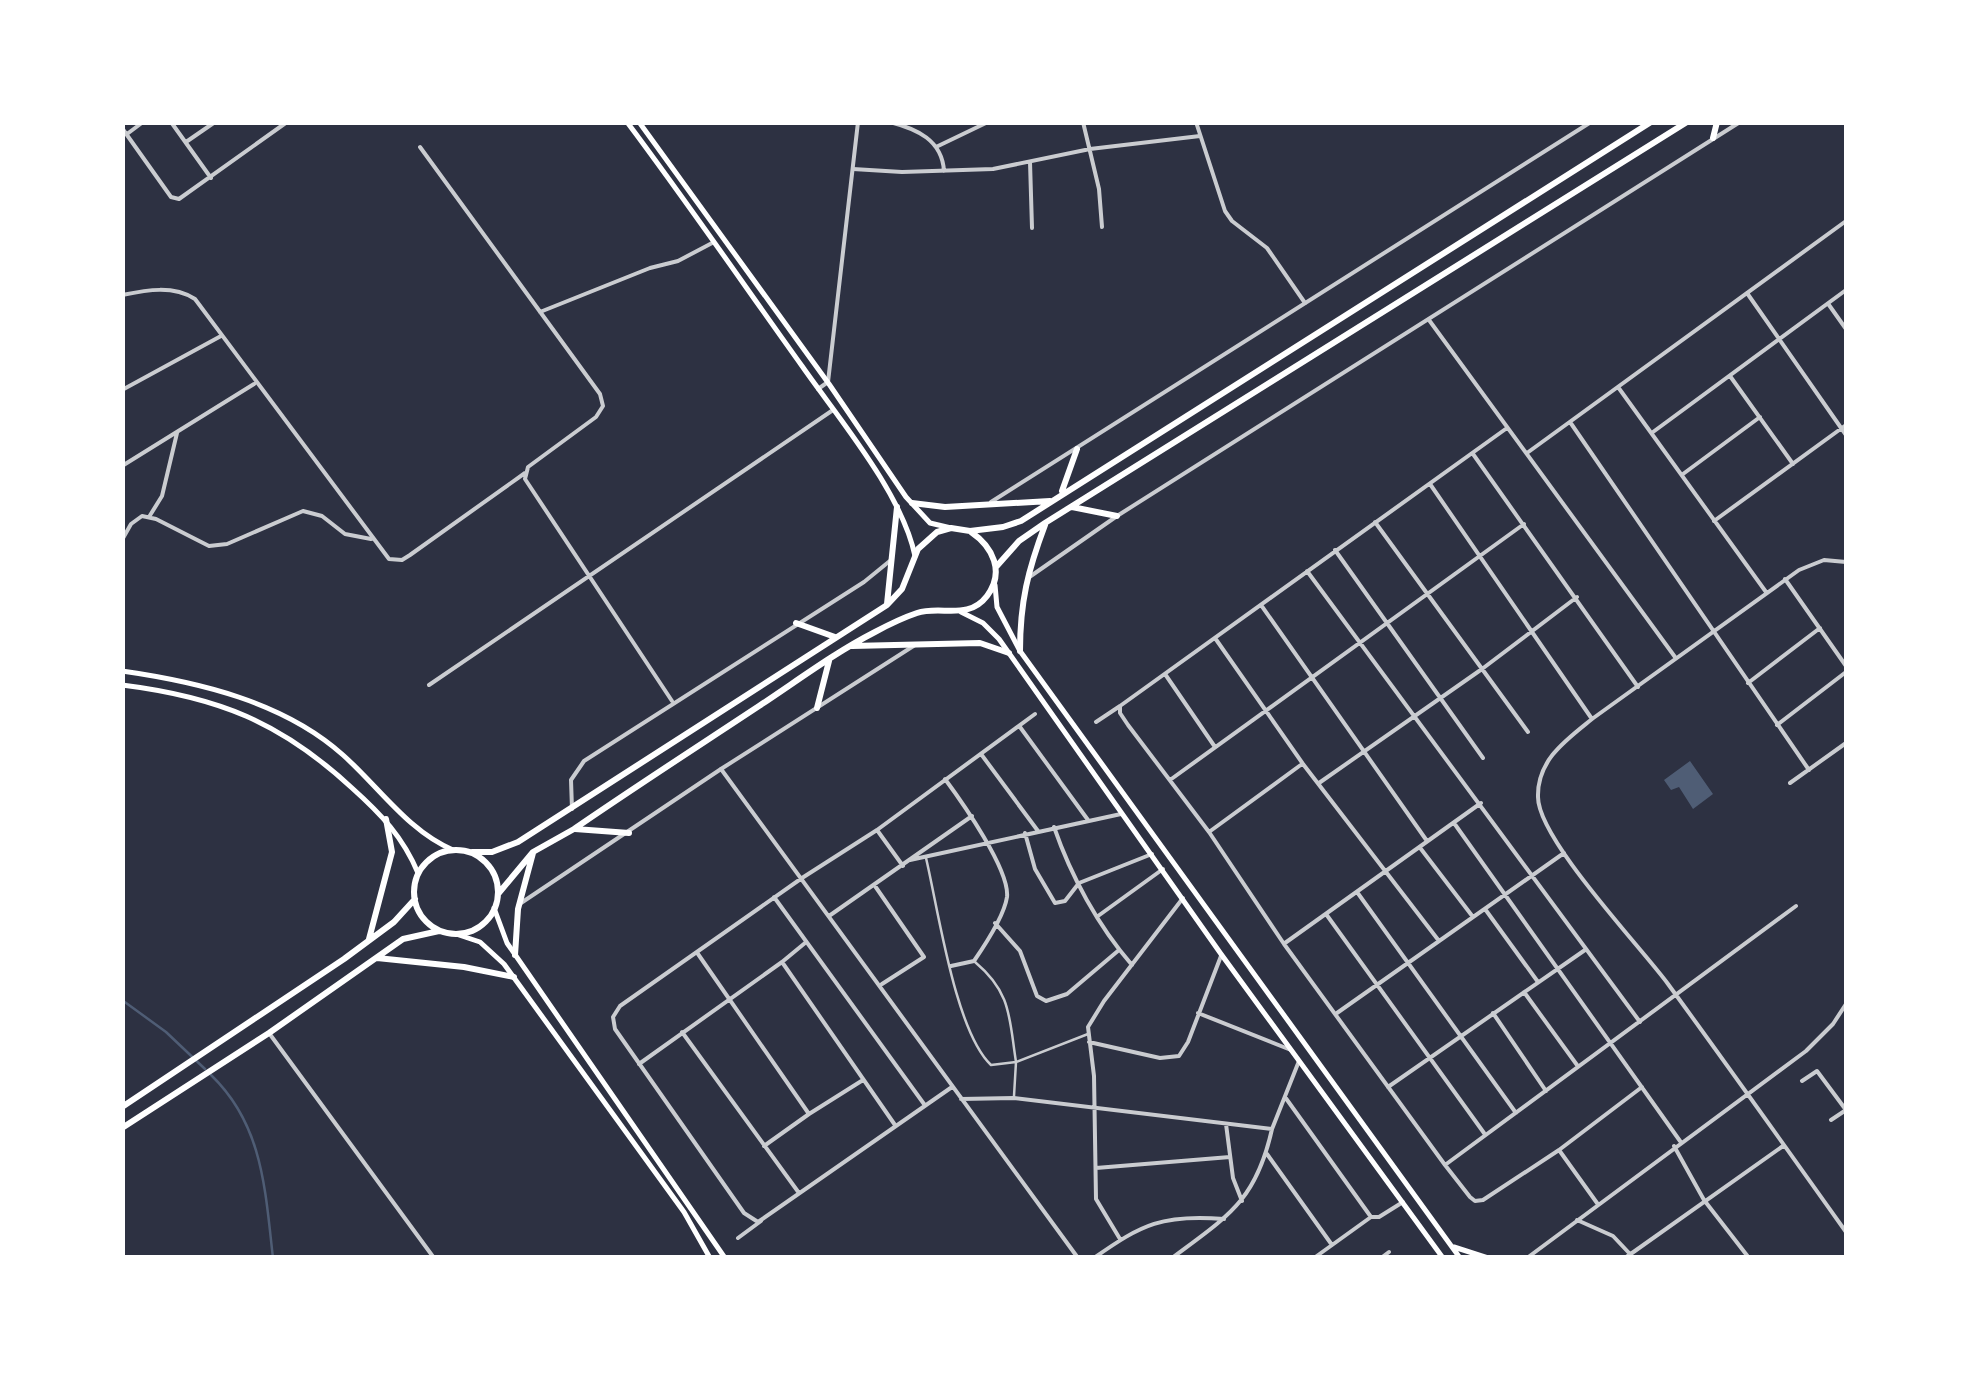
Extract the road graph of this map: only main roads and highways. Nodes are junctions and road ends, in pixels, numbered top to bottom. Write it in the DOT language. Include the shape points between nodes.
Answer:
graph roads {
  1 [pos="627,122"];
  2 [pos="639,122"];
  3 [pos="1651,122"];
  4 [pos="1688,122"];
  5 [pos="1717,122"];
  6 [pos="1714,138"];
  7 [pos="1077,448"];
  8 [pos="1062,492"];
  9 [pos="1051,501"];
  10 [pos="912,504"];
  11 [pos="897,507"];
  12 [pos="1072,507"];
  13 [pos="1117,516"];
  14 [pos="1045,524"];
  15 [pos="951,528"];
  16 [pos="970,531"];
  17 [pos="914,556"];
  18 [pos="996,567"];
  19 [pos="994,582"];
  20 [pos="887,605"];
  21 [pos="961,612"];
  22 [pos="796,622"];
  23 [pos="835,638"];
  24 [pos="849,646"];
  25 [pos="1020,651"];
  26 [pos="1009,653"];
  27 [pos="830,660"];
  28 [pos="122,671"];
  29 [pos="122,685"];
  30 [pos="816,708"];
  31 [pos="386,819"];
  32 [pos="574,829"];
  33 [pos="629,833"];
  34 [pos="453,850"];
  35 [pos="472,852"];
  36 [pos="533,852"];
  37 [pos="418,873"];
  38 [pos="498,894"];
  39 [pos="415,900"];
  40 [pos="494,908"];
  41 [pos="439,930"];
  42 [pos="456,934"];
  43 [pos="369,940"];
  44 [pos="515,955"];
  45 [pos="376,958"];
  46 [pos="514,977"];
  47 [pos="122,1108"];
  48 [pos="122,1128"];
  49 [pos="1451,1246"];
  50 [pos="1442,1256"];
  51 [pos="710,1258"];
  52 [pos="725,1258"];
  53 [pos="1460,1258"];
  54 [pos="1488,1258"];
  1 -- 11 [label="main road"];
  2 -- 10 [label="main road"];
  3 -- 8 [label="highway"];
  4 -- 12 [label="highway"];
  5 -- 6 [label="highway"];
  7 -- 8 [label="highway"];
  8 -- 9 [label="highway"];
  9 -- 10 [label="highway"];
  9 -- 16 [label="highway" via="1021,521"];
  10 -- 15 [label="main road" via="930,523"];
  11 -- 17 [label="main road"];
  11 -- 20 [label="highway"];
  12 -- 13 [label="highway"];
  12 -- 14 [label="highway"];
  14 -- 18 [label="highway"];
  14 -- 25 [label="highway" via="1025,580"];
  15 -- 16 [label="highway"];
  15 -- 17 [label="highway" via="937,532"];
  16 -- 18 [label="highway" via="984,540"];
  17 -- 20 [label="highway" via="902,589"];
  18 -- 19 [label="highway"];
  19 -- 21 [label="highway" via="985,598"];
  19 -- 25 [label="main road" via="996,607"];
  20 -- 23 [label="highway"];
  21 -- 24 [label="highway" via="937,609 898,620"];
  21 -- 26 [label="main road" via="984,623"];
  22 -- 23 [label="highway"];
  23 -- 35 [label="highway" via="518,842"];
  24 -- 26 [label="highway" via="980,643"];
  24 -- 27 [label="highway"];
  25 -- 49 [label="main road"];
  26 -- 50 [label="main road"];
  27 -- 30 [label="highway"];
  27 -- 32 [label="highway"];
  28 -- 34 [label="main road" via="183,680 290,719 340,752 433,842"];
  29 -- 31 [label="main road" via="198,698 278,730 318,755"];
  31 -- 37 [label="main road"];
  31 -- 43 [label="highway" via="392,852"];
  32 -- 33 [label="highway"];
  32 -- 36 [label="highway"];
  34 -- 35 [label="highway"];
  34 -- 37 [label="highway" via="438,853"];
  35 -- 38 [label="highway" via="486,862"];
  36 -- 38 [label="highway"];
  36 -- 44 [label="highway"];
  37 -- 39 [label="highway"];
  38 -- 40 [label="highway"];
  39 -- 41 [label="highway"];
  39 -- 43 [label="highway"];
  40 -- 42 [label="highway" via="476,929"];
  40 -- 44 [label="main road"];
  41 -- 42 [label="highway"];
  41 -- 45 [label="highway" via="404,939"];
  42 -- 46 [label="main road" via="493,951"];
  43 -- 47 [label="highway"];
  44 -- 52 [label="main road"];
  45 -- 46 [label="highway"];
  45 -- 48 [label="highway"];
  46 -- 51 [label="main road"];
  49 -- 53 [label="main road"];
  49 -- 54 [label="main road"];
}
